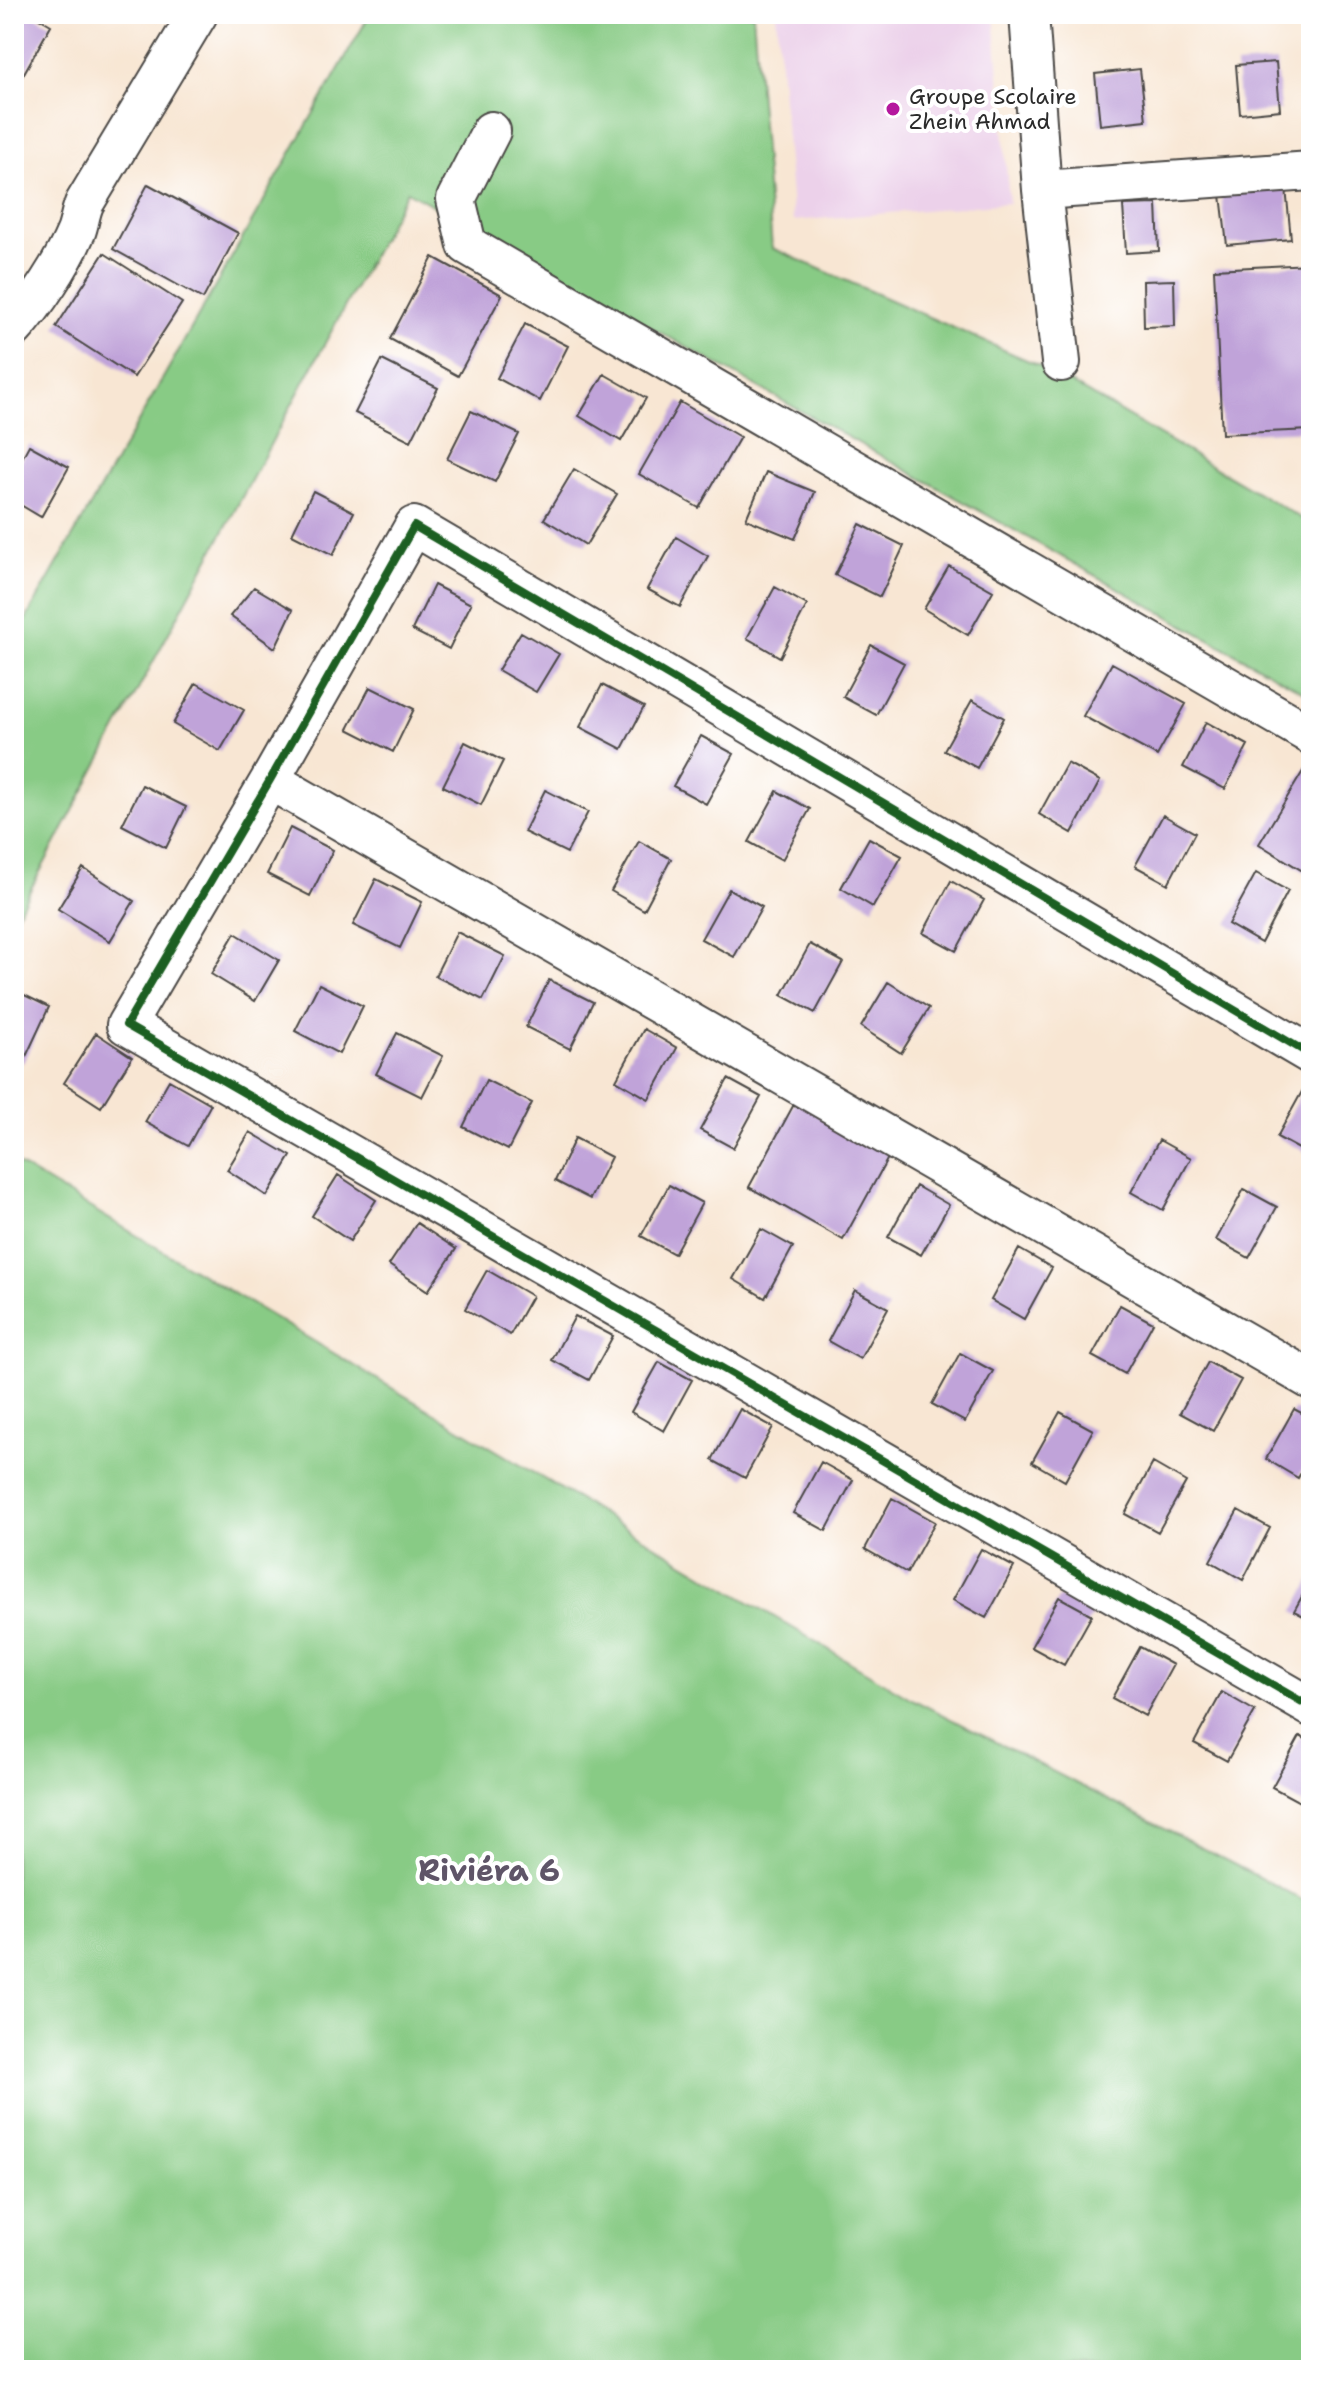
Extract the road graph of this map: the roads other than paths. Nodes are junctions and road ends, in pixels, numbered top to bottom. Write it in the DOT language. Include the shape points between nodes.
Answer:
graph roads {
  1 [pos="198,14"];
  2 [pos="1029,14"];
  3 [pos="491,131"];
  4 [pos="1311,171"];
  5 [pos="1042,190"];
  6 [pos="14,328"];
  7 [pos="1061,362"];
  8 [pos="1311,735"];
  9 [pos="270,780"];
  10 [pos="1311,1055"];
  11 [pos="1311,1380"];
  12 [pos="1311,1707"];
  1 -- 6 [label="street" via="85,202 77,230 33,308"];
  2 -- 5 [label="street"];
  3 -- 8 [label="street" via="456,199 467,245"];
  4 -- 5 [label="street"];
  5 -- 7 [label="street"];
  9 -- 10 [label="street" via="414,526"];
  9 -- 11 [label="street"];
  9 -- 12 [label="street" via="126,1025"];
}
